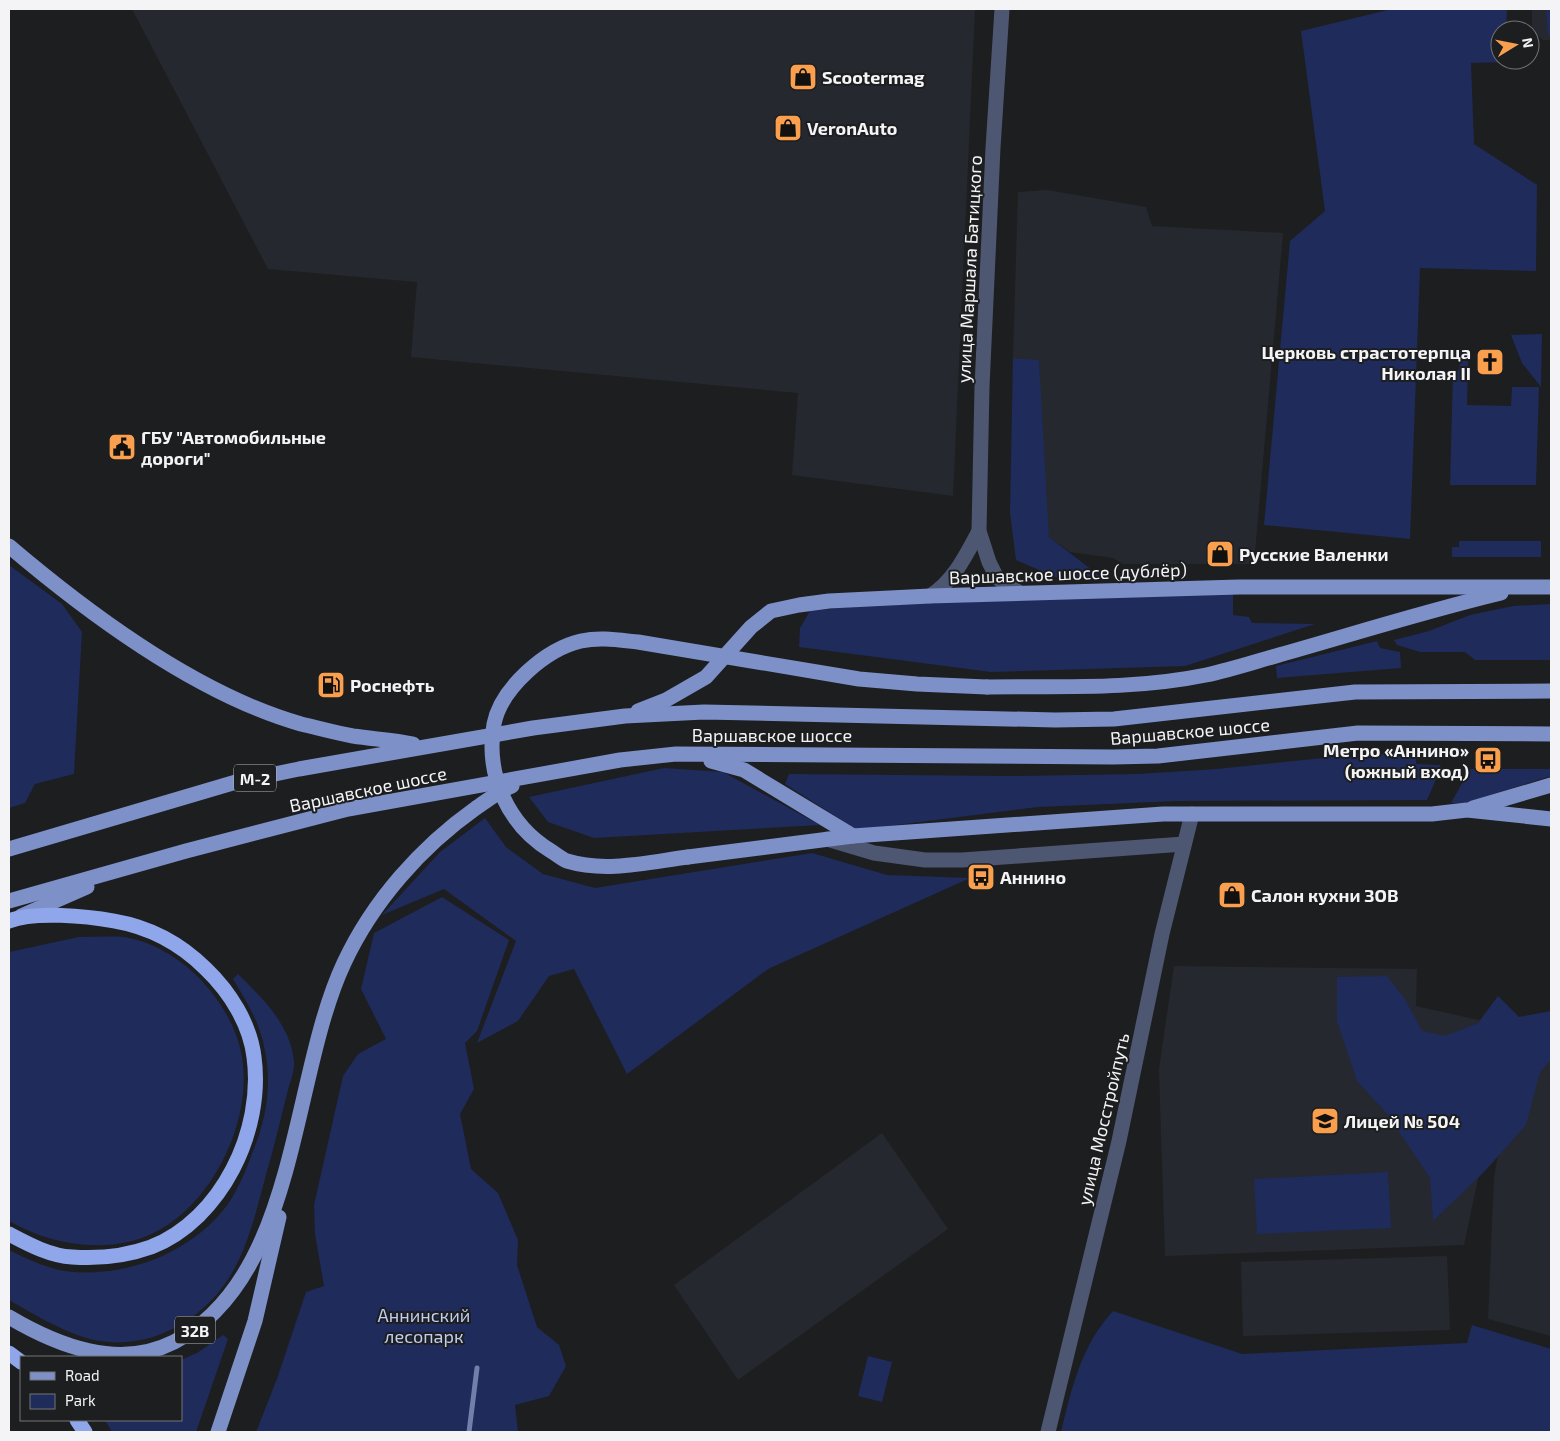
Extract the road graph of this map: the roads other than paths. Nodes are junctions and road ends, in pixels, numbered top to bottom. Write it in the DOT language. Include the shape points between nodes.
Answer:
graph roads {
  1 [pos="1002,9"];
  2 [pos="979,530"];
  3 [pos="9,546"];
  4 [pos="1527,586"];
  5 [pos="1551,586"];
  6 [pos="1020,593"];
  7 [pos="930,596"];
  8 [pos="1551,691"];
  9 [pos="625,716"];
  10 [pos="1551,734"];
  11 [pos="424,746"];
  12 [pos="676,754"];
  13 [pos="544,774"];
  14 [pos="1551,785"];
  15 [pos="1467,810"];
  16 [pos="1192,814"];
  17 [pos="1551,819"];
  18 [pos="852,836"];
  19 [pos="827,839"];
  20 [pos="1184,844"];
  21 [pos="9,849"];
  22 [pos="143,863"];
  23 [pos="9,901"];
  24 [pos="11,920"];
  25 [pos="289,1161"];
  26 [pos="9,1234"];
  27 [pos="9,1317"];
  28 [pos="9,1353"];
  29 [pos="20,1361"];
  30 [pos="78,1421"];
  31 [pos="84,1432"];
  32 [pos="218,1432"];
  33 [pos="1048,1432"];
  1 -- 2 [label="street, улица Маршала Батицкого" via="982,377"];
  2 -- 6 [label="street, улица Маршала Батицкого" via="997,578"];
  2 -- 7 [label="street, улица Маршала Батицкого" via="962,563 941,589"];
  3 -- 11 [label="main road" via="64,591 178,670 253,706 300,723 352,736"];
  4 -- 5 [label="main road, Варшавское шоссе (дублёр)"];
  4 -- 6 [label="main road, Варшавское шоссе (дублёр)" via="1239,587"];
  4 -- 19 [label="main road, bridge" via="1206,675 1159,682 1087,686 917,684 859,679 601,638 579,642 551,654 524,675 506,696 494,724 493,757 497,779 511,815 534,841 566,860 595,867"];
  6 -- 7 [label="main road, Варшавское шоссе (дублёр)"];
  7 -- 9 [label="main road, Варшавское шоссе (дублёр)" via="829,601 771,611 751,627 706,677 666,700"];
  8 -- 9 [label="main road, Варшавское шоссе" via="1355,692 1114,719 704,712"];
  9 -- 11 [label="main road, Варшавское шоссе / М-2"];
  10 -- 12 [label="main road, Варшавское шоссе" via="1358,734 1158,756"];
  11 -- 21 [label="main road, Варшавское шоссе / М-2" via="236,782"];
  12 -- 13 [label="main road, Варшавское шоссе"];
  12 -- 18 [label="main road" via="744,770"];
  13 -- 22 [label="main road, Варшавское шоссе" via="348,809"];
  13 -- 25 [label="main road" via="504,789 431,844 397,880 368,920 344,962 326,1007 307,1074"];
  14 -- 15 [label="main road"];
  15 -- 16 [label="main road" via="1432,814"];
  15 -- 17 [label="main road"];
  16 -- 18 [label="main road"];
  16 -- 20 [label="street, улица Мосстройпуть"];
  18 -- 19 [label="main road"];
  19 -- 20 [label="street" via="874,853 925,860"];
  20 -- 33 [label="street, улица Мосстройпуть" via="1119,1141"];
  22 -- 23 [label="main road, Варшавское шоссе"];
  22 -- 24 [label="main road"];
  24 -- 26 [label="highway" via="58,916 128,923 161,936 193,956 221,984 242,1018 254,1056 256,1096 246,1137 231,1172 210,1205 182,1229 151,1247 112,1257 71,1257 33,1247"];
  25 -- 27 [label="main road, 32B" via="265,1232 244,1278 220,1309 192,1333 163,1348 135,1355 106,1355 54,1340"];
  25 -- 32 [label="main road" via="255,1321"];
  28 -- 29 [label="highway"];
  30 -- 31 [label="highway"];
}
